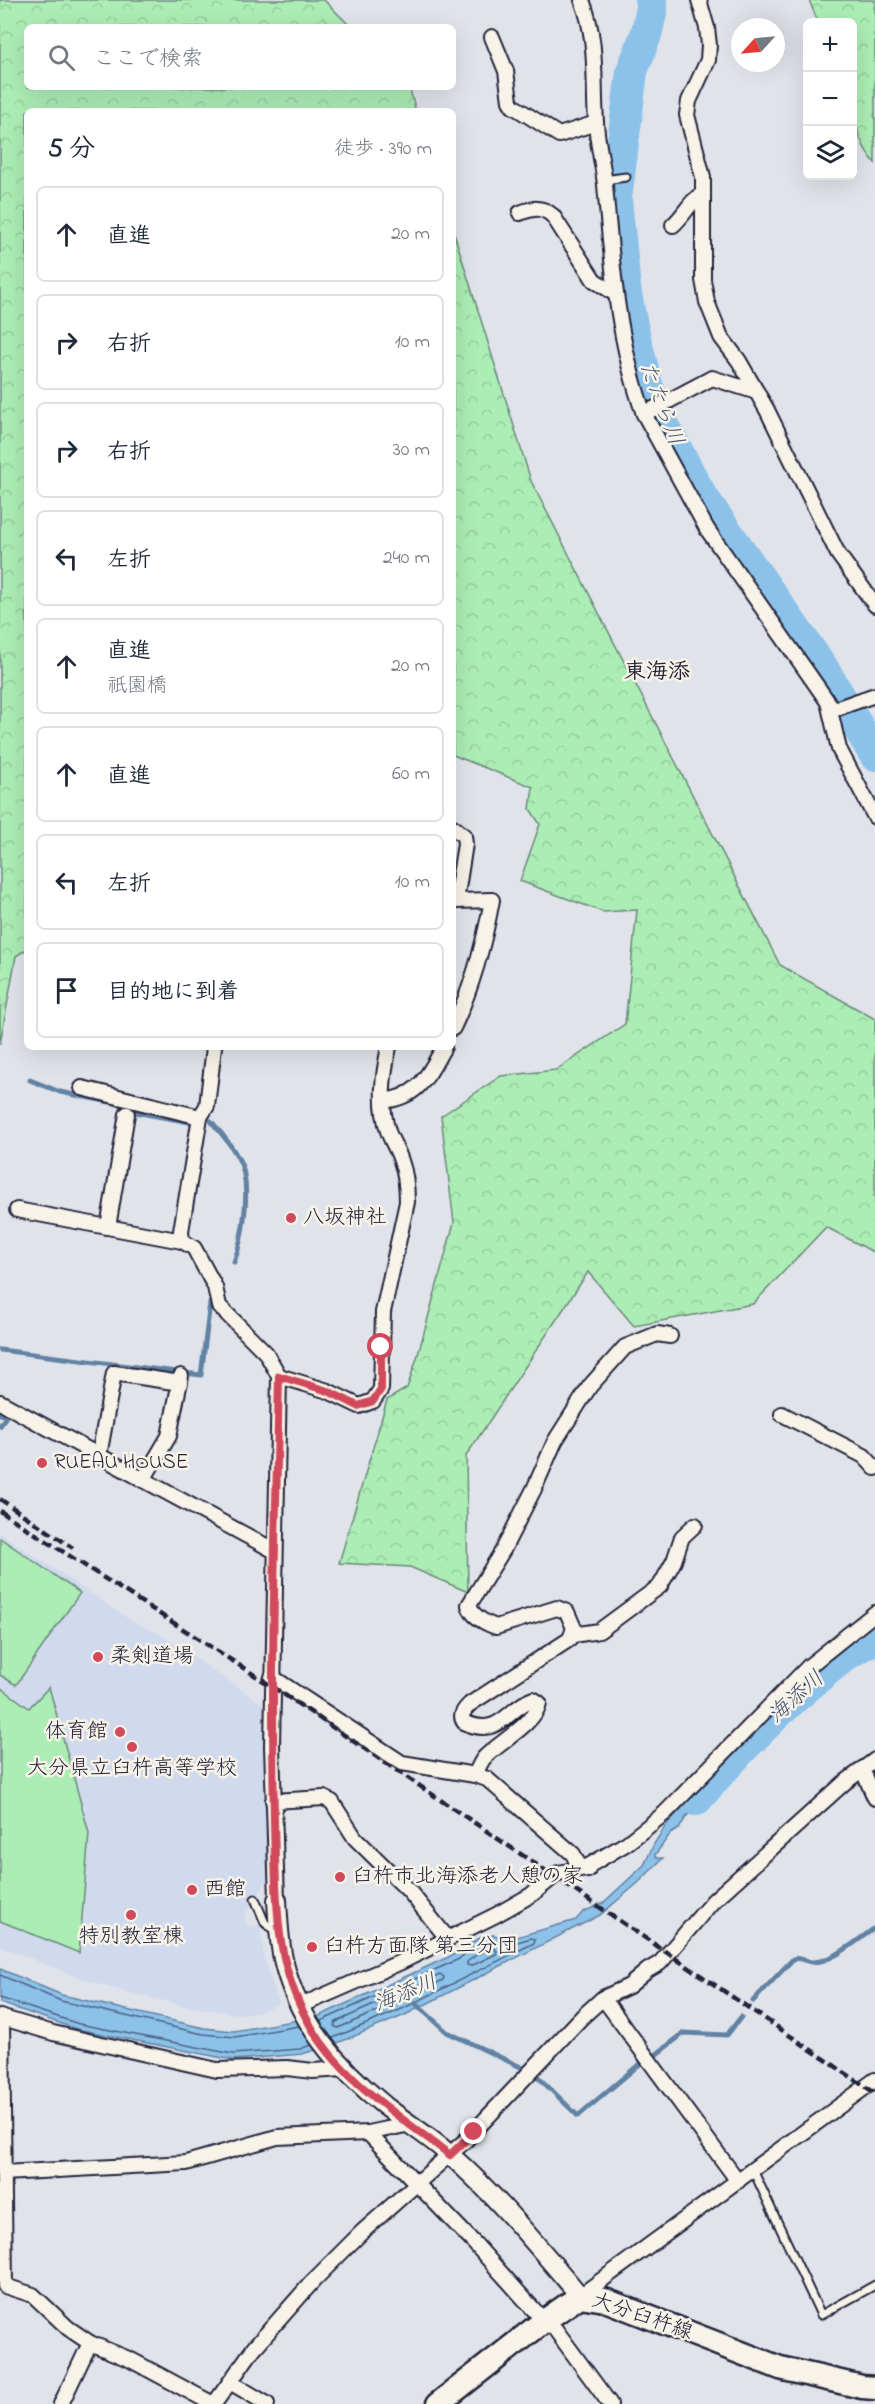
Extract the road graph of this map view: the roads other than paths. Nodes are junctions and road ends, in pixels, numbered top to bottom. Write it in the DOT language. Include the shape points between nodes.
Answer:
graph roads {
  1 [pos="582,0"];
  2 [pos="699,0"];
  3 [pos="492,37"];
  4 [pos="596,123"];
  5 [pos="626,177"];
  6 [pos="606,179"];
  7 [pos="703,194"];
  8 [pos="520,213"];
  9 [pos="674,225"];
  10 [pos="614,293"];
  11 [pos="757,392"];
  12 [pos="646,413"];
  13 [pos="875,605"];
  14 [pos="875,695"];
  15 [pos="833,709"];
  16 [pos="875,817"];
  17 [pos="456,829"];
  18 [pos="456,891"];
  19 [pos="456,901"];
  20 [pos="456,1021"];
  21 [pos="214,1050"];
  22 [pos="388,1050"];
  23 [pos="442,1050"];
  24 [pos="82,1088"];
  25 [pos="383,1101"];
  26 [pos="127,1114"];
  27 [pos="200,1117"];
  28 [pos="17,1210"];
  29 [pos="108,1227"];
  30 [pos="182,1241"];
  31 [pos="670,1336"];
  32 [pos="279,1376"];
  33 [pos="0,1402"];
  34 [pos="782,1414"];
  35 [pos="99,1456"];
  36 [pos="875,1468"];
  37 [pos="143,1480"];
  38 [pos="695,1525"];
  39 [pos="275,1551"];
  40 [pos="875,1613"];
  41 [pos="573,1635"];
  42 [pos="272,1677"];
  43 [pos="875,1760"];
  44 [pos="862,1769"];
  45 [pos="475,1775"];
  46 [pos="875,1798"];
  47 [pos="273,1801"];
  48 [pos="589,1871"];
  49 [pos="255,1899"];
  50 [pos="277,1900"];
  51 [pos="279,1932"];
  52 [pos="448,1939"];
  53 [pos="603,1998"];
  54 [pos="301,2009"];
  55 [pos="1,2018"];
  56 [pos="343,2069"];
  57 [pos="875,2080"];
  58 [pos="410,2124"];
  59 [pos="1,2126"];
  60 [pos="368,2133"];
  61 [pos="450,2155"];
  62 [pos="753,2170"];
  63 [pos="3,2173"];
  64 [pos="738,2181"];
  65 [pos="417,2184"];
  66 [pos="875,2284"];
  67 [pos="580,2296"];
  68 [pos="544,2321"];
  69 [pos="90,2343"];
  70 [pos="230,2382"];
  71 [pos="875,2388"];
  72 [pos="61,2404"];
  73 [pos="213,2404"];
  74 [pos="267,2404"];
  75 [pos="438,2404"];
  76 [pos="610,2404"];
  1 -- 4 [label="street" via="594,51"];
  2 -- 7 [label="street" via="707,28 708,60 689,101 687,115 703,177"];
  3 -- 4 [label="street" via="506,71 513,106 559,135"];
  4 -- 6 [label="street"];
  5 -- 6 [label="lane"];
  6 -- 10 [label="street"];
  7 -- 9 [label="street" via="696,197"];
  7 -- 11 [label="street" via="703,280 707,302 721,337"];
  8 -- 10 [label="street" via="531,208 546,210 594,280"];
  10 -- 12 [label="street" via="626,357"];
  11 -- 12 [label="street" via="712,378"];
  11 -- 13 [label="street" via="838,554"];
  12 -- 15 [label="street" via="707,529"];
  14 -- 15 [label="street"];
  15 -- 16 [label="street" via="839,749"];
  17 -- 18 [label="street" via="464,836 465,844"];
  19 -- 20 [label="street" via="492,900"];
  21 -- 27 [label="street" via="207,1106"];
  22 -- 25 [label="street" via="382,1077"];
  23 -- 25 [label="street" via="423,1084 411,1093"];
  24 -- 27 [label="street"];
  25 -- 32 [label="street" via="388,1130 402,1161 407,1203 383,1312 381,1389 373,1401 358,1406 328,1391"];
  26 -- 29 [label="street"];
  27 -- 30 [label="street"];
  28 -- 29 [label="street"];
  29 -- 30 [label="street"];
  30 -- 32 [label="street" via="194,1248 215,1287 219,1306 266,1353"];
  31 -- 41 [label="street" via="657,1334 625,1347 590,1386 555,1441 508,1539 469,1605 470,1611 496,1627 557,1608 567,1612"];
  32 -- 39 [label="street"];
  33 -- 35 [label="street"];
  34 -- 36 [label="street" via="864,1456"];
  35 -- 37 [label="street"];
  35 -- 37 [label="street" via="114,1373 180,1379 169,1436"];
  37 -- 39 [label="street"];
  38 -- 41 [label="street" via="682,1538 660,1586 599,1631"];
  39 -- 42 [label="street"];
  40 -- 48 [label="street" via="809,1666 665,1814"];
  41 -- 45 [label="street" via="463,1711 464,1722 482,1727 508,1718 528,1701 539,1703 520,1728 483,1759"];
  42 -- 45 [label="street" via="402,1763"];
  42 -- 47 [label="street"];
  43 -- 44 [label="street"];
  44 -- 46 [label="street"];
  44 -- 53 [label="street" via="713,1900 660,1963 629,1986"];
  45 -- 48 [label="street" via="487,1779"];
  47 -- 50 [label="street"];
  47 -- 52 [label="street" via="324,1798 332,1802 355,1838 409,1891"];
  48 -- 52 [label="street" via="558,1872 531,1895"];
  49 -- 51 [label="lane" via="265,1923"];
  50 -- 51 [label="street"];
  51 -- 54 [label="street" via="283,1960"];
  52 -- 54 [label="street"];
  53 -- 61 [label="street"];
  53 -- 64 [label="street"];
  54 -- 56 [label="street"];
  55 -- 56 [label="street" via="217,2070"];
  55 -- 59 [label="street"];
  56 -- 58 [label="street"];
  57 -- 62 [label="street"];
  58 -- 60 [label="street"];
  58 -- 61 [label="street"];
  59 -- 63 [label="street"];
  60 -- 63 [label="street" via="277,2137 186,2163"];
  60 -- 65 [label="street"];
  61 -- 65 [label="street"];
  61 -- 67 [label="street"];
  62 -- 64 [label="street"];
  62 -- 66 [label="lane" via="822,2315"];
  63 -- 69 [label="street" via="4,2286 33,2295"];
  64 -- 67 [label="street"];
  65 -- 68 [label="street"];
  65 -- 70 [label="street" via="313,2281 254,2348"];
  67 -- 68 [label="main road, 大分臼杵線"];
  67 -- 71 [label="main road, 大分臼杵線" via="605,2300 780,2368"];
  68 -- 75 [label="main road, 大分臼杵線"];
  68 -- 76 [label="street" via="555,2329"];
  69 -- 72 [label="street"];
  69 -- 73 [label="street"];
  70 -- 73 [label="street"];
  70 -- 74 [label="street"];
}
